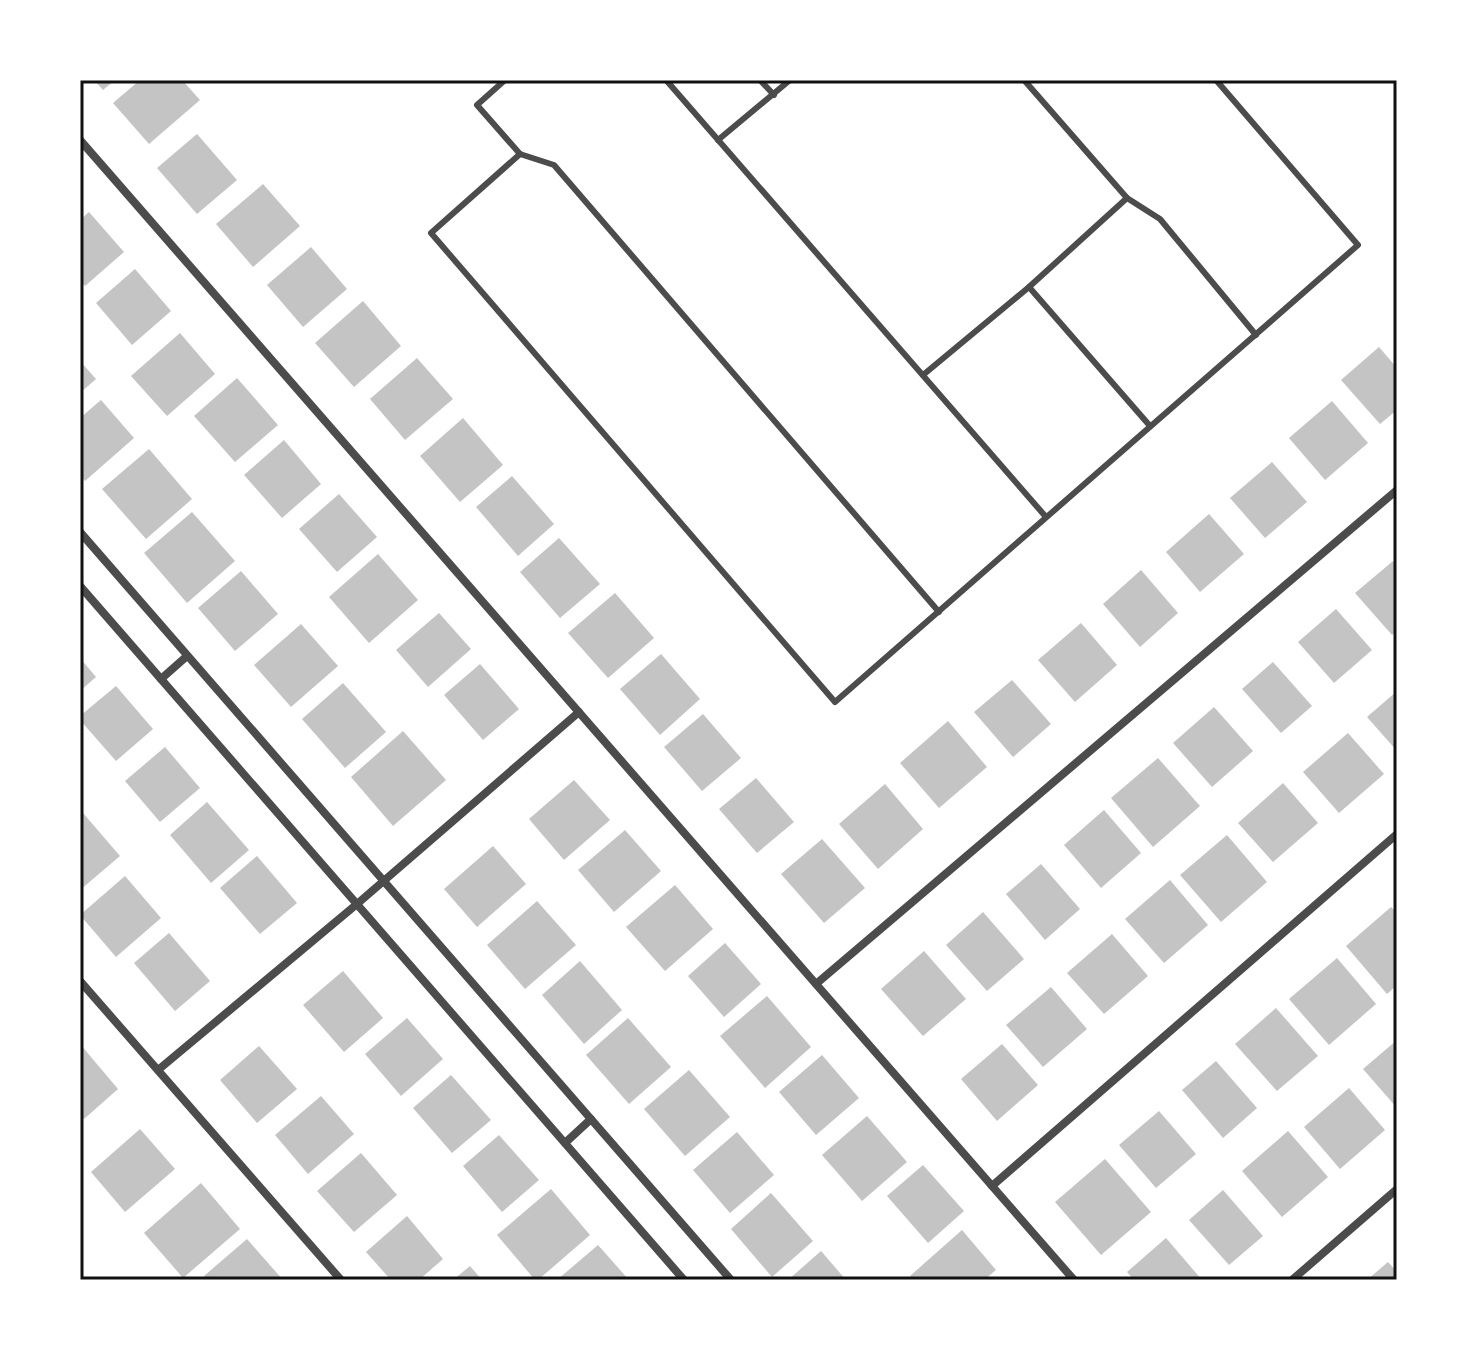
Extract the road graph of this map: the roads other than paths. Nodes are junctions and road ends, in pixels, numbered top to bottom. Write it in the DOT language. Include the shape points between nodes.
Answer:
graph roads {
  1 [pos="505,80"];
  2 [pos="666,80"];
  3 [pos="760,80"];
  4 [pos="790,80"];
  5 [pos="1024,80"];
  6 [pos="1216,80"];
  7 [pos="774,95"];
  8 [pos="80,140"];
  9 [pos="718,140"];
  10 [pos="520,154"];
  11 [pos="1127,198"];
  12 [pos="1029,287"];
  13 [pos="1256,335"];
  14 [pos="923,375"];
  15 [pos="1150,426"];
  16 [pos="1397,490"];
  17 [pos="1046,517"];
  18 [pos="80,532"];
  19 [pos="80,586"];
  20 [pos="939,612"];
  21 [pos="187,656"];
  22 [pos="161,679"];
  23 [pos="579,712"];
  24 [pos="1397,834"];
  25 [pos="383,881"];
  26 [pos="357,904"];
  27 [pos="80,981"];
  28 [pos="816,984"];
  29 [pos="158,1070"];
  30 [pos="591,1119"];
  31 [pos="565,1143"];
  32 [pos="992,1186"];
  33 [pos="1397,1189"];
  34 [pos="341,1280"];
  35 [pos="684,1280"];
  36 [pos="731,1280"];
  37 [pos="1074,1280"];
  38 [pos="1292,1280"];
  1 -- 10 [label="lane" via="477,105"];
  2 -- 9 [label="lane"];
  3 -- 7 [label="lane"];
  4 -- 7 [label="lane"];
  5 -- 11 [label="lane"];
  6 -- 13 [label="lane" via="1358,245"];
  7 -- 9 [label="lane"];
  8 -- 23 [label="street"];
  9 -- 14 [label="lane"];
  10 -- 20 [label="lane" via="554,165"];
  10 -- 20 [label="lane" via="431,233 835,702"];
  11 -- 12 [label="lane"];
  11 -- 13 [label="lane" via="1160,219"];
  12 -- 14 [label="lane"];
  12 -- 15 [label="lane"];
  13 -- 15 [label="lane"];
  14 -- 17 [label="lane"];
  15 -- 17 [label="lane"];
  16 -- 28 [label="street"];
  17 -- 20 [label="lane"];
  18 -- 21 [label="street"];
  19 -- 22 [label="street"];
  21 -- 22 [label="street"];
  21 -- 25 [label="street"];
  22 -- 26 [label="street"];
  23 -- 25 [label="street"];
  23 -- 28 [label="street"];
  24 -- 32 [label="street"];
  25 -- 26 [label="street"];
  25 -- 30 [label="street"];
  26 -- 29 [label="street"];
  26 -- 31 [label="street"];
  27 -- 29 [label="street"];
  28 -- 32 [label="street"];
  29 -- 34 [label="street"];
  30 -- 31 [label="street"];
  30 -- 36 [label="street"];
  31 -- 35 [label="street"];
  32 -- 37 [label="street"];
  33 -- 38 [label="street"];
}
